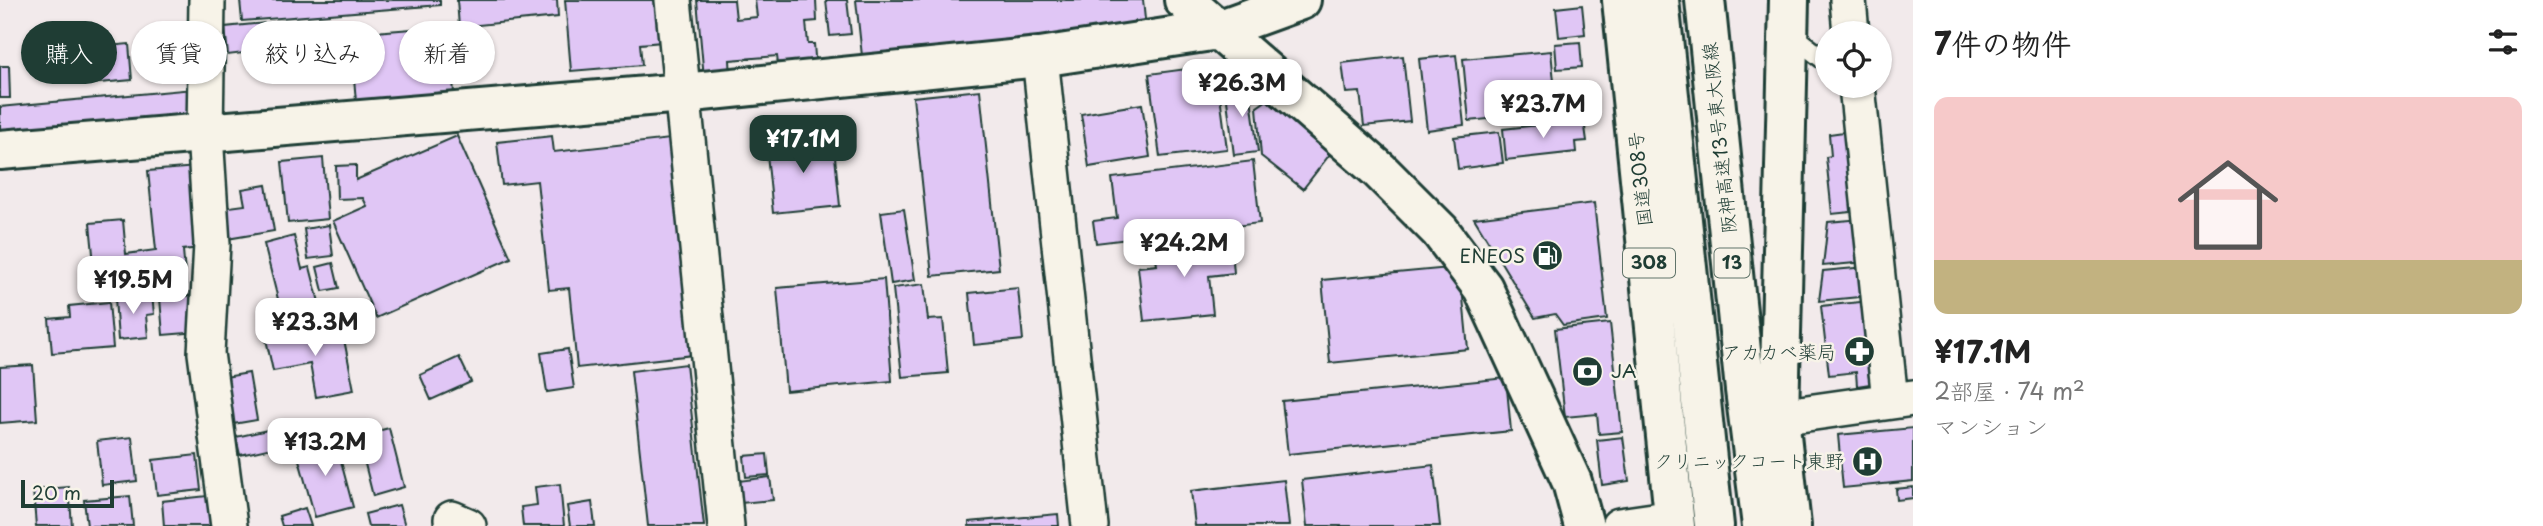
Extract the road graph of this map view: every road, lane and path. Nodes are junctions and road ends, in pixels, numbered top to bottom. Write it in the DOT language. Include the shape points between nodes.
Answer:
graph roads {
  1 [pos="207,0"];
  2 [pos="673,0"];
  3 [pos="1184,0"];
  4 [pos="1301,0"];
  5 [pos="1622,0"];
  6 [pos="1660,0"];
  7 [pos="1705,0"];
  8 [pos="1725,0"];
  9 [pos="1848,0"];
  10 [pos="1789,16"];
  11 [pos="1850,21"];
  12 [pos="1218,30"];
  13 [pos="1815,47"];
  14 [pos="1040,57"];
  15 [pos="683,93"];
  16 [pos="1859,98"];
  17 [pos="205,134"];
  18 [pos="0,150"];
  19 [pos="1745,390"];
  20 [pos="1901,399"];
  21 [pos="1779,417"];
  22 [pos="1674,522"];
  23 [pos="229,526"];
  24 [pos="726,526"];
  25 [pos="1090,526"];
  26 [pos="1584,526"];
  27 [pos="1619,526"];
  28 [pos="1714,526"];
  29 [pos="1762,526"];
  30 [pos="1791,526"];
  1 -- 17 [label="street"];
  2 -- 15 [label="street"];
  3 -- 12 [label="main road"];
  4 -- 12 [label="main road"];
  5 -- 22 [label="main road, 国道308号 / 308"];
  6 -- 28 [label="main road, 13"];
  7 -- 19 [label="main road, 阪神高速13号東大阪線 / 13"];
  8 -- 19 [label="main road" via="1745,294"];
  9 -- 11 [label="street"];
  10 -- 13 [label="lane"];
  10 -- 21 [label="main road"];
  12 -- 14 [label="main road"];
  12 -- 26 [label="main road" via="1379,170 1440,231 1483,288 1572,482"];
  14 -- 15 [label="main road"];
  14 -- 25 [label="street"];
  15 -- 17 [label="main road"];
  15 -- 24 [label="street"];
  16 -- 20 [label="street"];
  17 -- 18 [label="main road"];
  17 -- 23 [label="street" via="212,244 206,353"];
  19 -- 29 [label="main road, 阪神高速13号東大阪線 / 13"];
  20 -- 21 [label="street"];
  21 -- 30 [label="main road"];
  22 -- 27 [label="street"];
}
